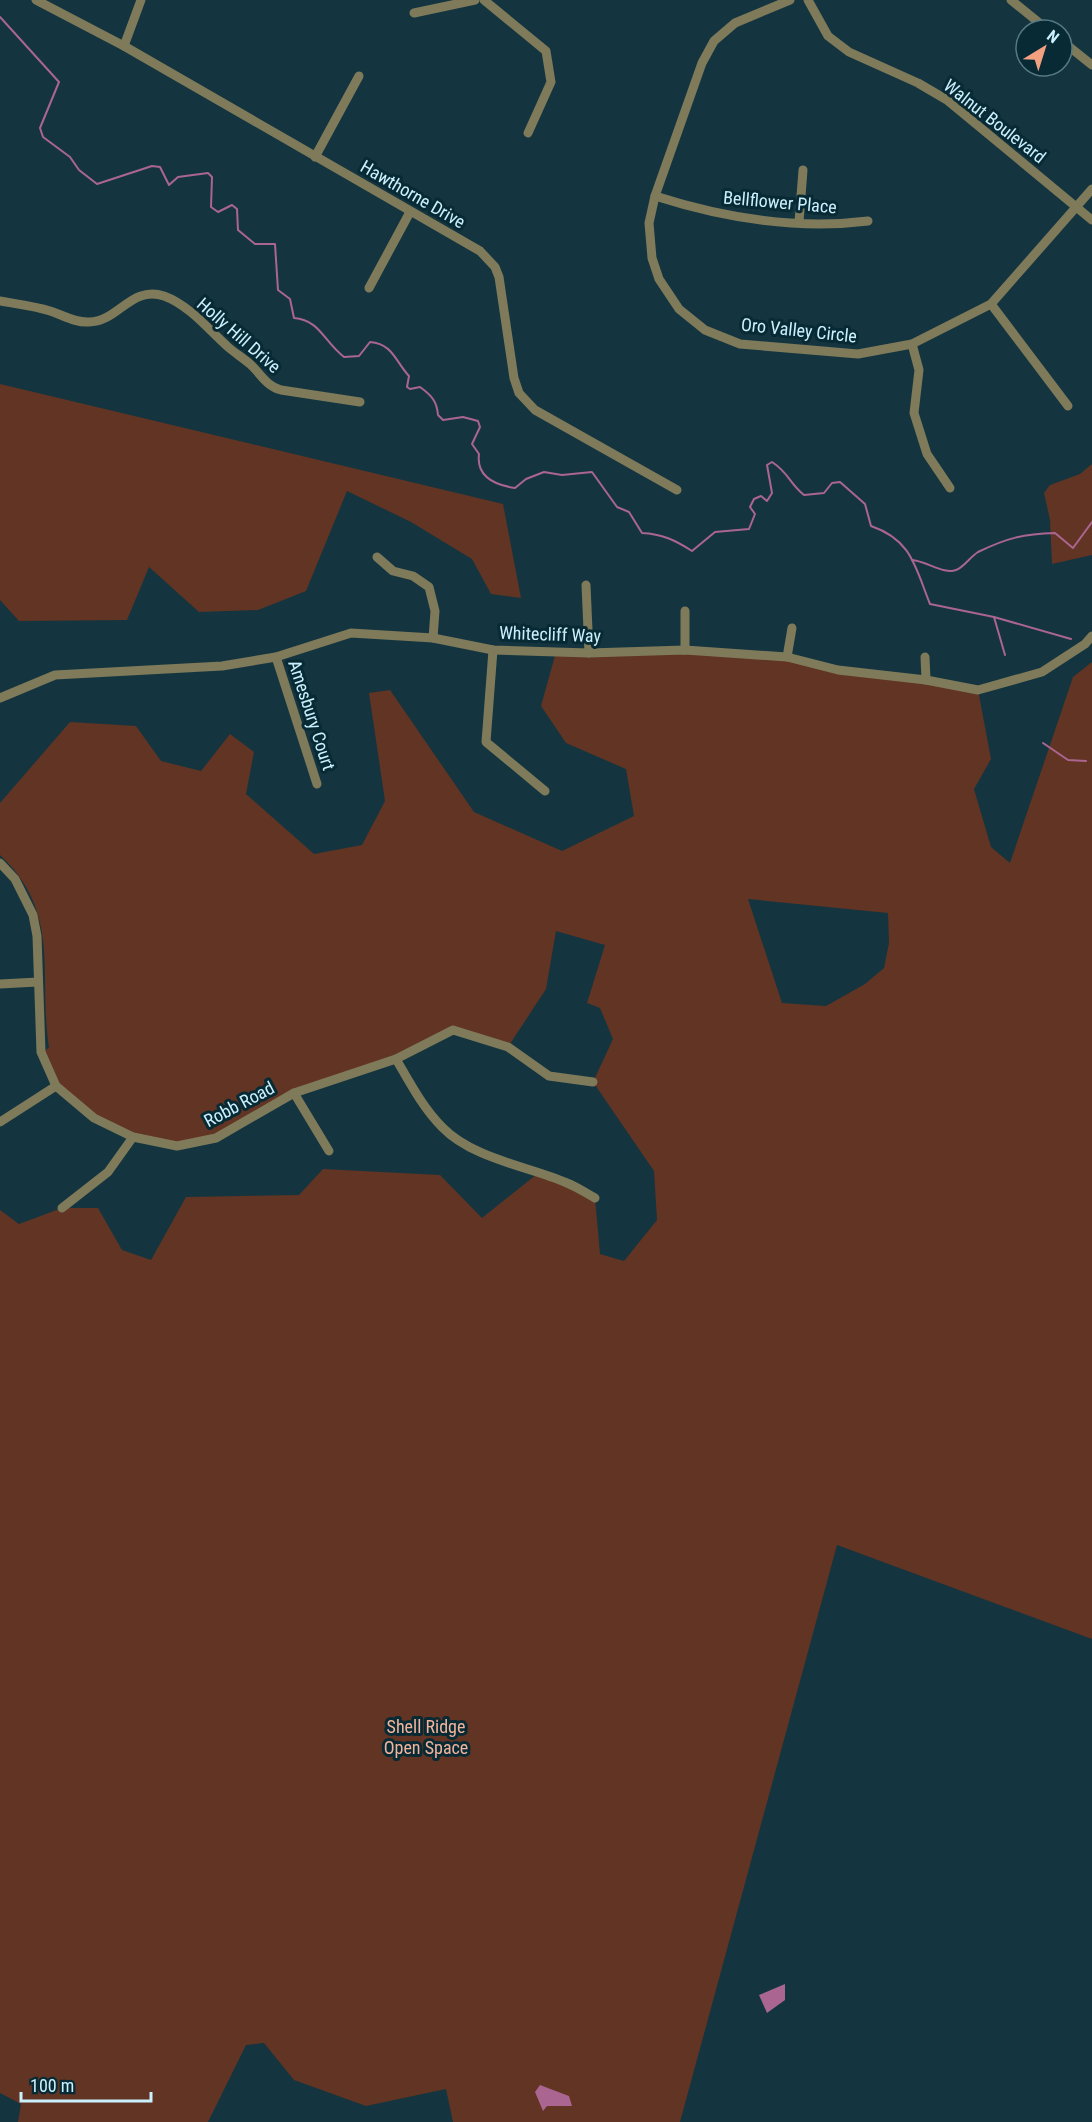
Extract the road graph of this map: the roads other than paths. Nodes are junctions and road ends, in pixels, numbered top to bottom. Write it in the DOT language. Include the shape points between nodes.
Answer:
graph roads {
  1 [pos="36,0"];
  2 [pos="141,0"];
  3 [pos="476,0"];
  4 [pos="484,0"];
  5 [pos="790,0"];
  6 [pos="808,0"];
  7 [pos="1011,0"];
  8 [pos="414,13"];
  9 [pos="1033,18"];
  10 [pos="124,46"];
  11 [pos="1074,51"];
  12 [pos="1092,65"];
  13 [pos="359,76"];
  14 [pos="528,133"];
  15 [pos="315,157"];
  16 [pos="803,170"];
  17 [pos="1092,189"];
  18 [pos="656,196"];
  19 [pos="1077,208"];
  20 [pos="410,212"];
  21 [pos="1092,220"];
  22 [pos="868,221"];
  23 [pos="799,222"];
  24 [pos="369,288"];
  25 [pos="0,301"];
  26 [pos="991,304"];
  27 [pos="912,344"];
  28 [pos="360,402"];
  29 [pos="1068,406"];
  30 [pos="950,488"];
  31 [pos="677,490"];
  32 [pos="377,557"];
  33 [pos="586,585"];
  34 [pos="685,611"];
  35 [pos="792,628"];
  36 [pos="1092,636"];
  37 [pos="433,638"];
  38 [pos="493,650"];
  39 [pos="685,650"];
  40 [pos="589,653"];
  41 [pos="276,657"];
  42 [pos="787,657"];
  43 [pos="925,657"];
  44 [pos="926,680"];
  45 [pos="0,698"];
  46 [pos="316,784"];
  47 [pos="545,791"];
  48 [pos="0,863"];
  49 [pos="38,982"];
  50 [pos="0,984"];
  51 [pos="396,1059"];
  52 [pos="593,1082"];
  53 [pos="56,1086"];
  54 [pos="294,1093"];
  55 [pos="0,1122"];
  56 [pos="133,1137"];
  57 [pos="329,1151"];
  58 [pos="595,1198"];
  59 [pos="62,1208"];
  1 -- 10 [label="street, Hawthorne Drive"];
  2 -- 10 [label="street"];
  3 -- 8 [label="street"];
  4 -- 14 [label="street" via="546,51 551,82"];
  5 -- 18 [label="street, Oro Valley Circle" via="735,23 714,41 702,63"];
  6 -- 19 [label="street, Walnut Boulevard" via="828,36 849,52 947,100"];
  7 -- 9 [label="street"];
  10 -- 15 [label="street, Hawthorne Drive"];
  11 -- 12 [label="street"];
  13 -- 15 [label="street"];
  15 -- 20 [label="street, Hawthorne Drive"];
  16 -- 23 [label="street"];
  17 -- 19 [label="street, Oro Valley Circle"];
  18 -- 23 [label="street, Bellflower Place" via="704,212"];
  18 -- 27 [label="street, Oro Valley Circle" via="649,223 652,258 659,279 680,309 705,330 740,344 858,354"];
  19 -- 21 [label="street, Walnut Boulevard"];
  19 -- 26 [label="street, Oro Valley Circle"];
  20 -- 24 [label="street"];
  20 -- 31 [label="street, Hawthorne Drive" via="480,251 495,267 514,378 525,402"];
  22 -- 23 [label="street, Bellflower Place"];
  25 -- 28 [label="street, Holly Hill Drive" via="90,322 100,320 139,295 152,293 166,297 209,327 268,385"];
  26 -- 27 [label="street, Oro Valley Circle"];
  26 -- 29 [label="street"];
  27 -- 30 [label="street" via="919,370 914,413 927,454"];
  32 -- 37 [label="street" via="393,571 413,576 429,587 435,611"];
  33 -- 40 [label="street"];
  34 -- 39 [label="street"];
  35 -- 42 [label="street"];
  36 -- 44 [label="street, Whitecliff Way" via="1042,672 978,690"];
  37 -- 38 [label="street, Whitecliff Way"];
  37 -- 41 [label="street, Whitecliff Way" via="351,633"];
  38 -- 40 [label="street, Whitecliff Way"];
  38 -- 47 [label="street" via="486,742"];
  39 -- 40 [label="street, Whitecliff Way"];
  39 -- 42 [label="street, Whitecliff Way"];
  41 -- 45 [label="street, Whitecliff Way" via="222,666 55,675"];
  41 -- 46 [label="street, Amesbury Court"];
  42 -- 44 [label="street, Whitecliff Way" via="838,670"];
  43 -- 44 [label="street"];
  48 -- 49 [label="street, Robb Road" via="15,879 33,915"];
  49 -- 50 [label="street"];
  49 -- 53 [label="street, Robb Road" via="41,1052"];
  51 -- 52 [label="street, Robb Road" via="453,1029 508,1047 549,1076"];
  51 -- 54 [label="street, Robb Road"];
  51 -- 58 [label="street" via="444,1130 510,1164 566,1183"];
  53 -- 55 [label="street"];
  53 -- 56 [label="street, Robb Road" via="94,1118"];
  54 -- 56 [label="street, Robb Road" via="216,1138 177,1146"];
  54 -- 57 [label="street"];
  56 -- 59 [label="street" via="108,1172"];
}
